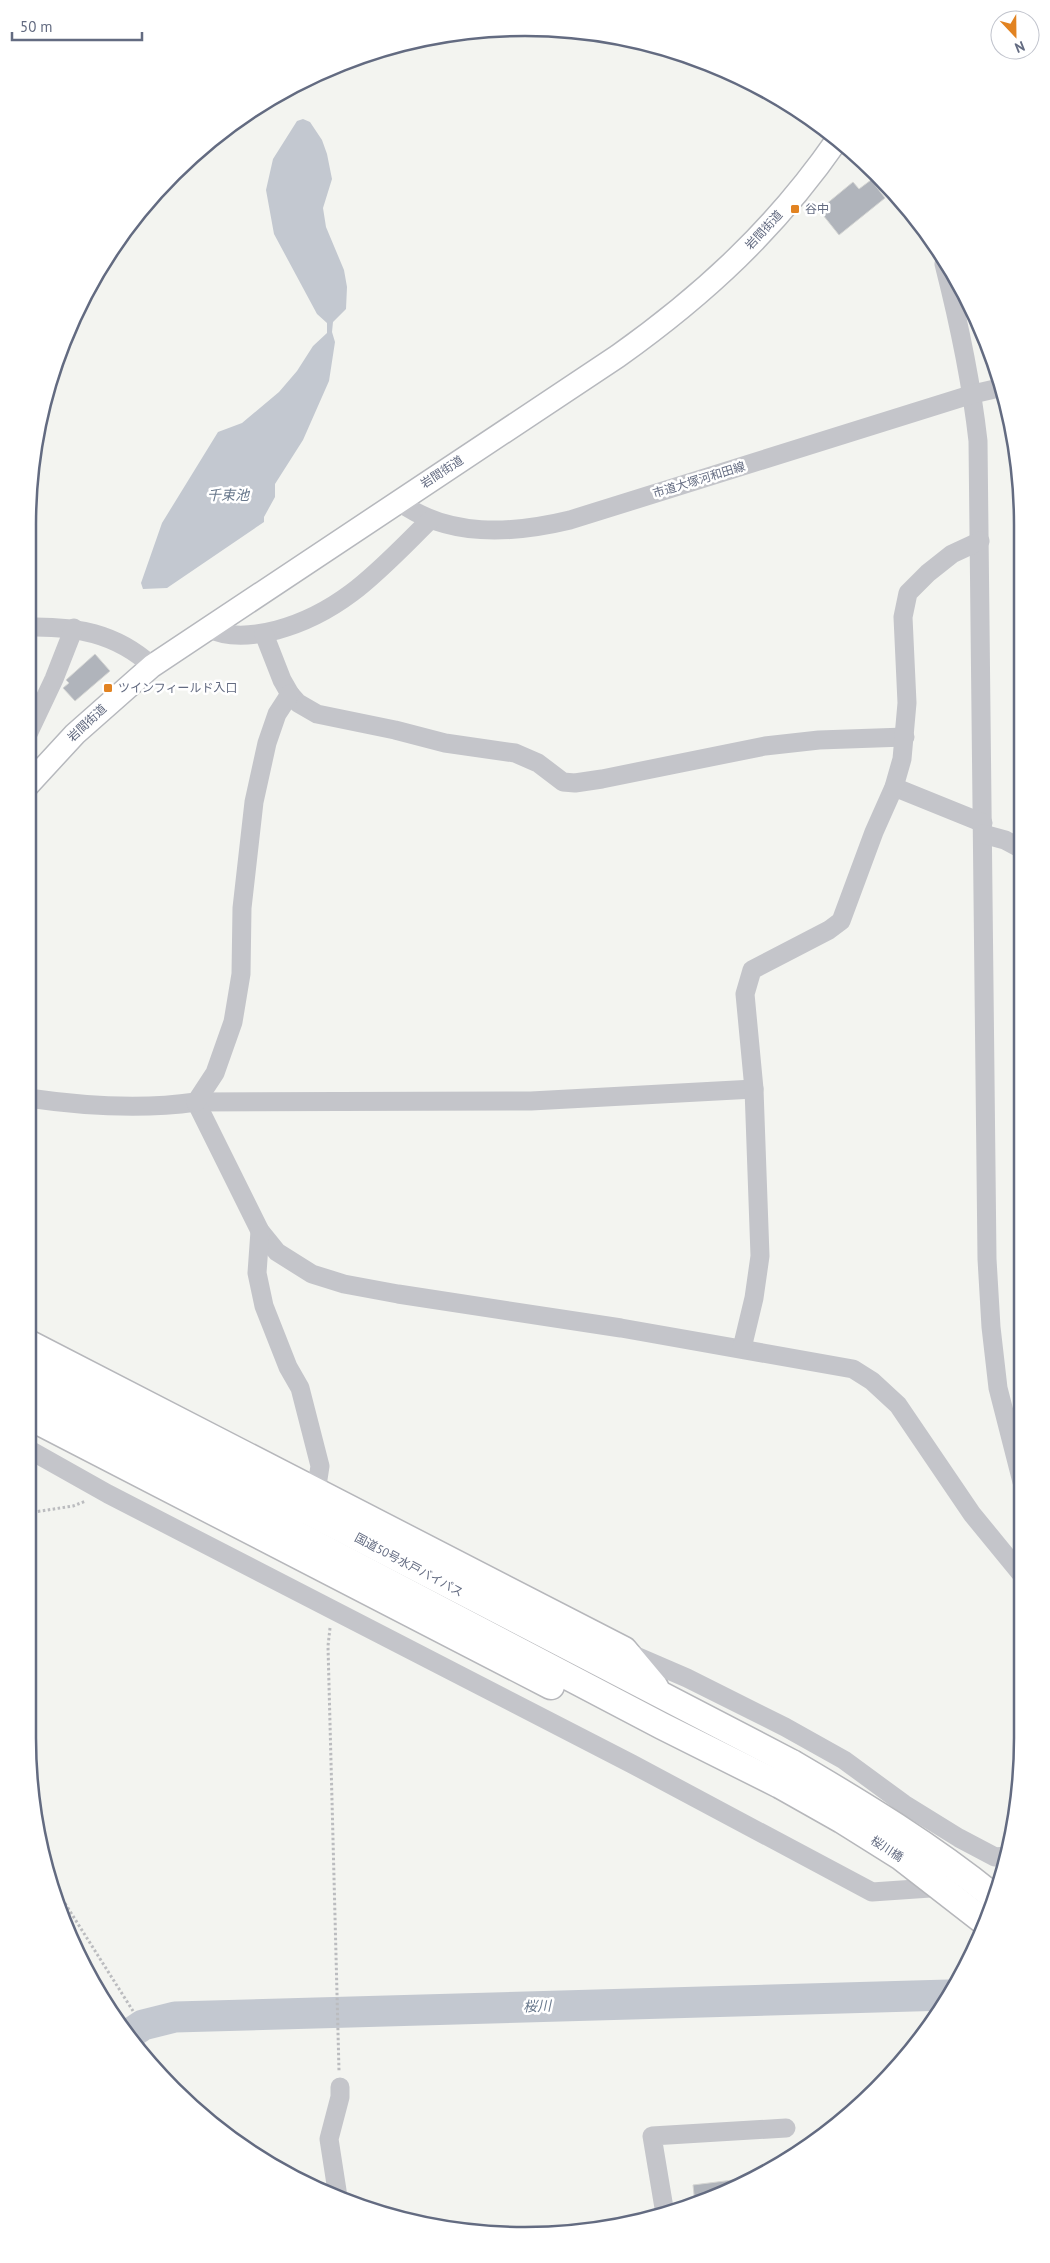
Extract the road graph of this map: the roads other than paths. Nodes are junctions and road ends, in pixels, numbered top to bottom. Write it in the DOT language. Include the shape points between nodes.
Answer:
graph roads {
  1 [pos="833,146"];
  2 [pos="949,283"];
  3 [pos="994,388"];
  4 [pos="973,394"];
  5 [pos="398,501"];
  6 [pos="430,520"];
  7 [pos="980,541"];
  8 [pos="36,627"];
  9 [pos="74,628"];
  10 [pos="207,628"];
  11 [pos="264,634"];
  12 [pos="152,666"];
  13 [pos="290,694"];
  14 [pos="36,717"];
  15 [pos="905,737"];
  16 [pos="36,776"];
  17 [pos="894,787"];
  18 [pos="983,828"];
  19 [pos="1014,845"];
  20 [pos="754,1089"];
  21 [pos="36,1099"];
  22 [pos="196,1102"];
  23 [pos="260,1231"];
  24 [pos="36,1347"];
  25 [pos="742,1348"];
  26 [pos="36,1371"];
  27 [pos="36,1397"];
  28 [pos="36,1420"];
  29 [pos="1014,1451"];
  30 [pos="36,1454"];
  31 [pos="190,1464"];
  32 [pos="316,1492"];
  33 [pos="1014,1565"];
  34 [pos="624,1650"];
  35 [pos="665,1698"];
  36 [pos="662,1726"];
  37 [pos="786,1774"];
  38 [pos="999,1857"];
  39 [pos="991,1884"];
  40 [pos="989,1893"];
  41 [pos="980,1918"];
  42 [pos="340,2087"];
  43 [pos="786,2128"];
  44 [pos="337,2189"];
  45 [pos="664,2206"];
  1 -- 5 [label="main road, 岩間街道" via="804,187 695,298 618,356"];
  2 -- 4 [label="street"];
  3 -- 4 [label="street, 市道大塚河和田線"];
  4 -- 6 [label="street, 市道大塚河和田線" via="537,528 456,527"];
  4 -- 7 [label="street" via="978,441"];
  5 -- 6 [label="street, 市道大塚河和田線"];
  5 -- 10 [label="main road, 岩間街道"];
  6 -- 11 [label="street" via="379,570 337,605 295,625"];
  7 -- 15 [label="street" via="952,554 908,593 903,616 907,703"];
  7 -- 18 [label="street"];
  8 -- 9 [label="street"];
  9 -- 12 [label="street" via="117,641"];
  9 -- 14 [label="street"];
  10 -- 11 [label="street" via="237,636"];
  10 -- 12 [label="main road, 岩間街道"];
  11 -- 13 [label="street"];
  12 -- 16 [label="main road, 岩間街道" via="75,734"];
  13 -- 15 [label="street" via="317,714 446,743 515,753 563,782 575,783 765,746 819,740"];
  13 -- 22 [label="street" via="277,714 267,743 254,802 242,908 241,974 233,1022 216,1073"];
  15 -- 17 [label="street"];
  17 -- 18 [label="street"];
  17 -- 20 [label="street" via="841,921 752,970 744,994"];
  18 -- 19 [label="street"];
  18 -- 29 [label="street" via="987,1259 998,1388"];
  20 -- 22 [label="street" via="531,1101"];
  20 -- 25 [label="street" via="760,1256"];
  21 -- 22 [label="street" via="163,1107"];
  22 -- 23 [label="street"];
  23 -- 25 [label="street" via="278,1252 295,1265 344,1284"];
  23 -- 32 [label="street" via="257,1273 260,1290 288,1367 300,1388 320,1466"];
  24 -- 32 [label="highway"];
  25 -- 33 [label="street" via="853,1369 872,1381 898,1405 972,1514"];
  26 -- 31 [label="highway, 国道50号水戸バイパス"];
  27 -- 31 [label="highway, 国道50号水戸バイパス"];
  28 -- 36 [label="highway" via="537,1680 610,1710"];
  30 -- 39 [label="street" via="872,1892"];
  31 -- 35 [label="highway, 国道50号水戸バイパス"];
  31 -- 36 [label="highway, 国道50号水戸バイパス"];
  32 -- 34 [label="highway"];
  34 -- 35 [label="highway"];
  34 -- 38 [label="street" via="785,1727 844,1760 904,1804 959,1838"];
  35 -- 37 [label="highway, 国道50号水戸バイパス"];
  36 -- 37 [label="highway, 国道50号水戸バイパス"];
  37 -- 40 [label="highway, 桜川橋, bridge" via="856,1800 916,1838"];
  37 -- 41 [label="highway, 桜川橋, bridge" via="842,1820 901,1858"];
  42 -- 44 [label="street" via="329,2140"];
  43 -- 45 [label="street" via="652,2136"];
}
